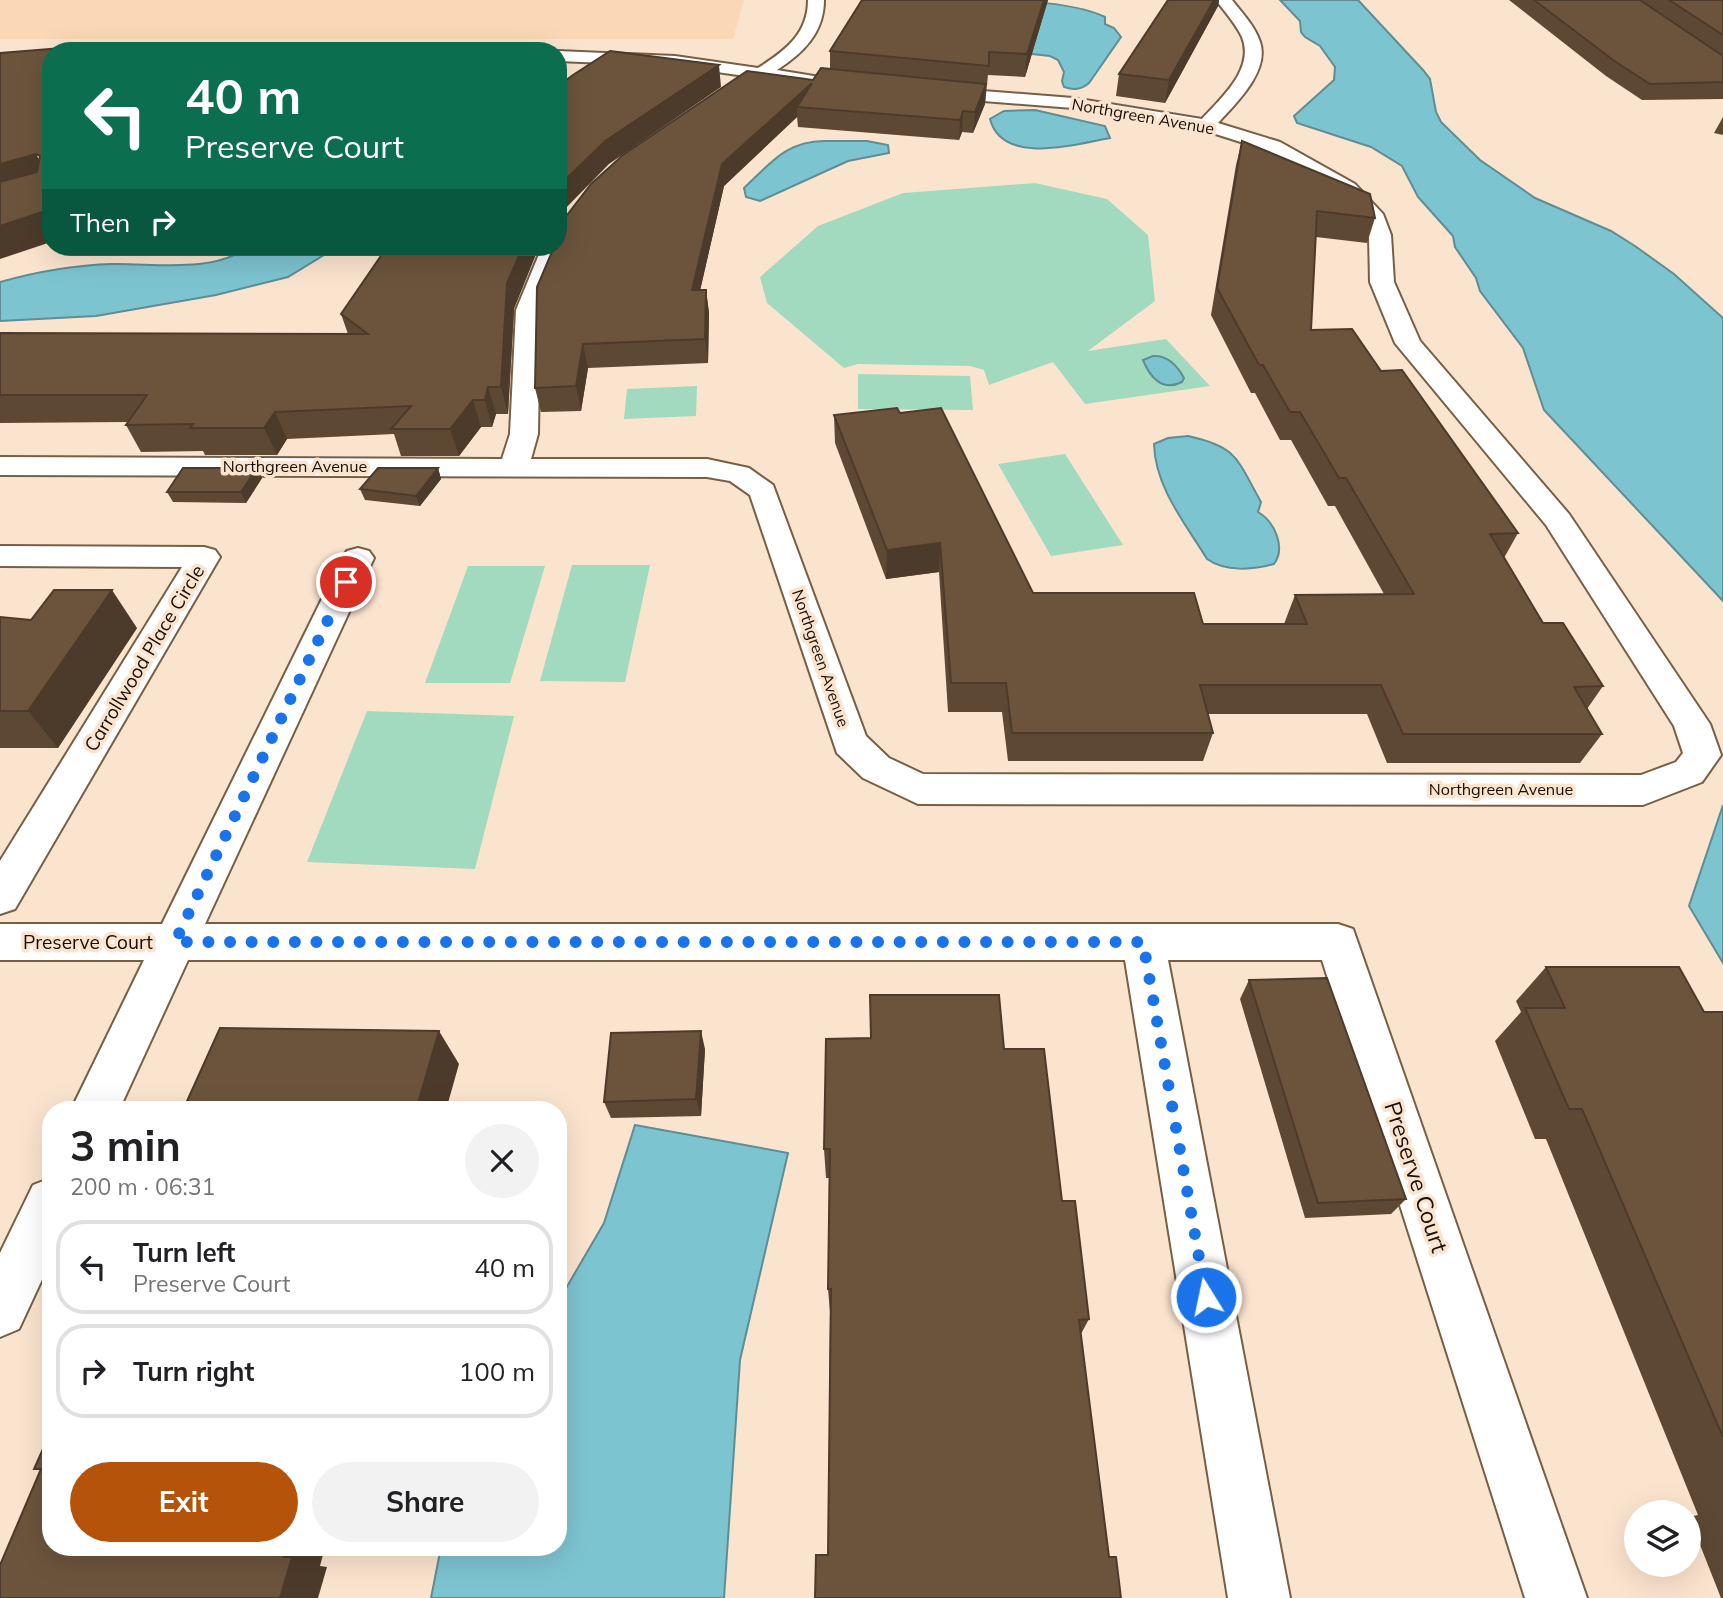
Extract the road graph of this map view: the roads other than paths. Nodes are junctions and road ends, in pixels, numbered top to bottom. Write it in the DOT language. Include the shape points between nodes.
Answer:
graph roads {
  1 [pos="816,0"];
  2 [pos="1224,0"];
  3 [pos="567,56"];
  4 [pos="750,81"];
  5 [pos="841,83"];
  6 [pos="906,90"];
  7 [pos="1206,125"];
  8 [pos="549,256"];
  9 [pos="0,466"];
  10 [pos="514,466"];
  11 [pos="0,556"];
  12 [pos="358,558"];
  13 [pos="0,897"];
  14 [pos="0,942"];
  15 [pos="175,942"];
  16 [pos="1143,942"];
  17 [pos="99,1101"];
  18 [pos="42,1222"];
  19 [pos="0,1310"];
  20 [pos="1259,1598"];
  21 [pos="1556,1598"];
  1 -- 4 [label="street" via="814,27 803,42"];
  2 -- 7 [label="street" via="1249,36 1252,53 1244,83"];
  3 -- 4 [label="street" via="675,61"];
  4 -- 5 [label="street"];
  6 -- 7 [label="street, Northgreen Avenue" via="1073,103"];
  7 -- 10 [label="street, Northgreen Avenue" via="1299,158 1348,188 1365,205 1380,235 1382,282 1408,343 1558,520 1692,724 1702,755 1689,772 1643,790 918,789 876,768 850,743 763,491 739,474 707,468"];
  8 -- 10 [label="street" via="528,310 524,434"];
  9 -- 10 [label="street, Northgreen Avenue"];
  11 -- 13 [label="street, Carrollwood Place Circle" via="204,557"];
  12 -- 15 [label="street"];
  14 -- 15 [label="street, Preserve Court"];
  15 -- 16 [label="street, Preserve Court"];
  15 -- 17 [label="street"];
  16 -- 20 [label="street"];
  16 -- 21 [label="street, Preserve Court" via="1338,942"];
  18 -- 19 [label="street"];
}
